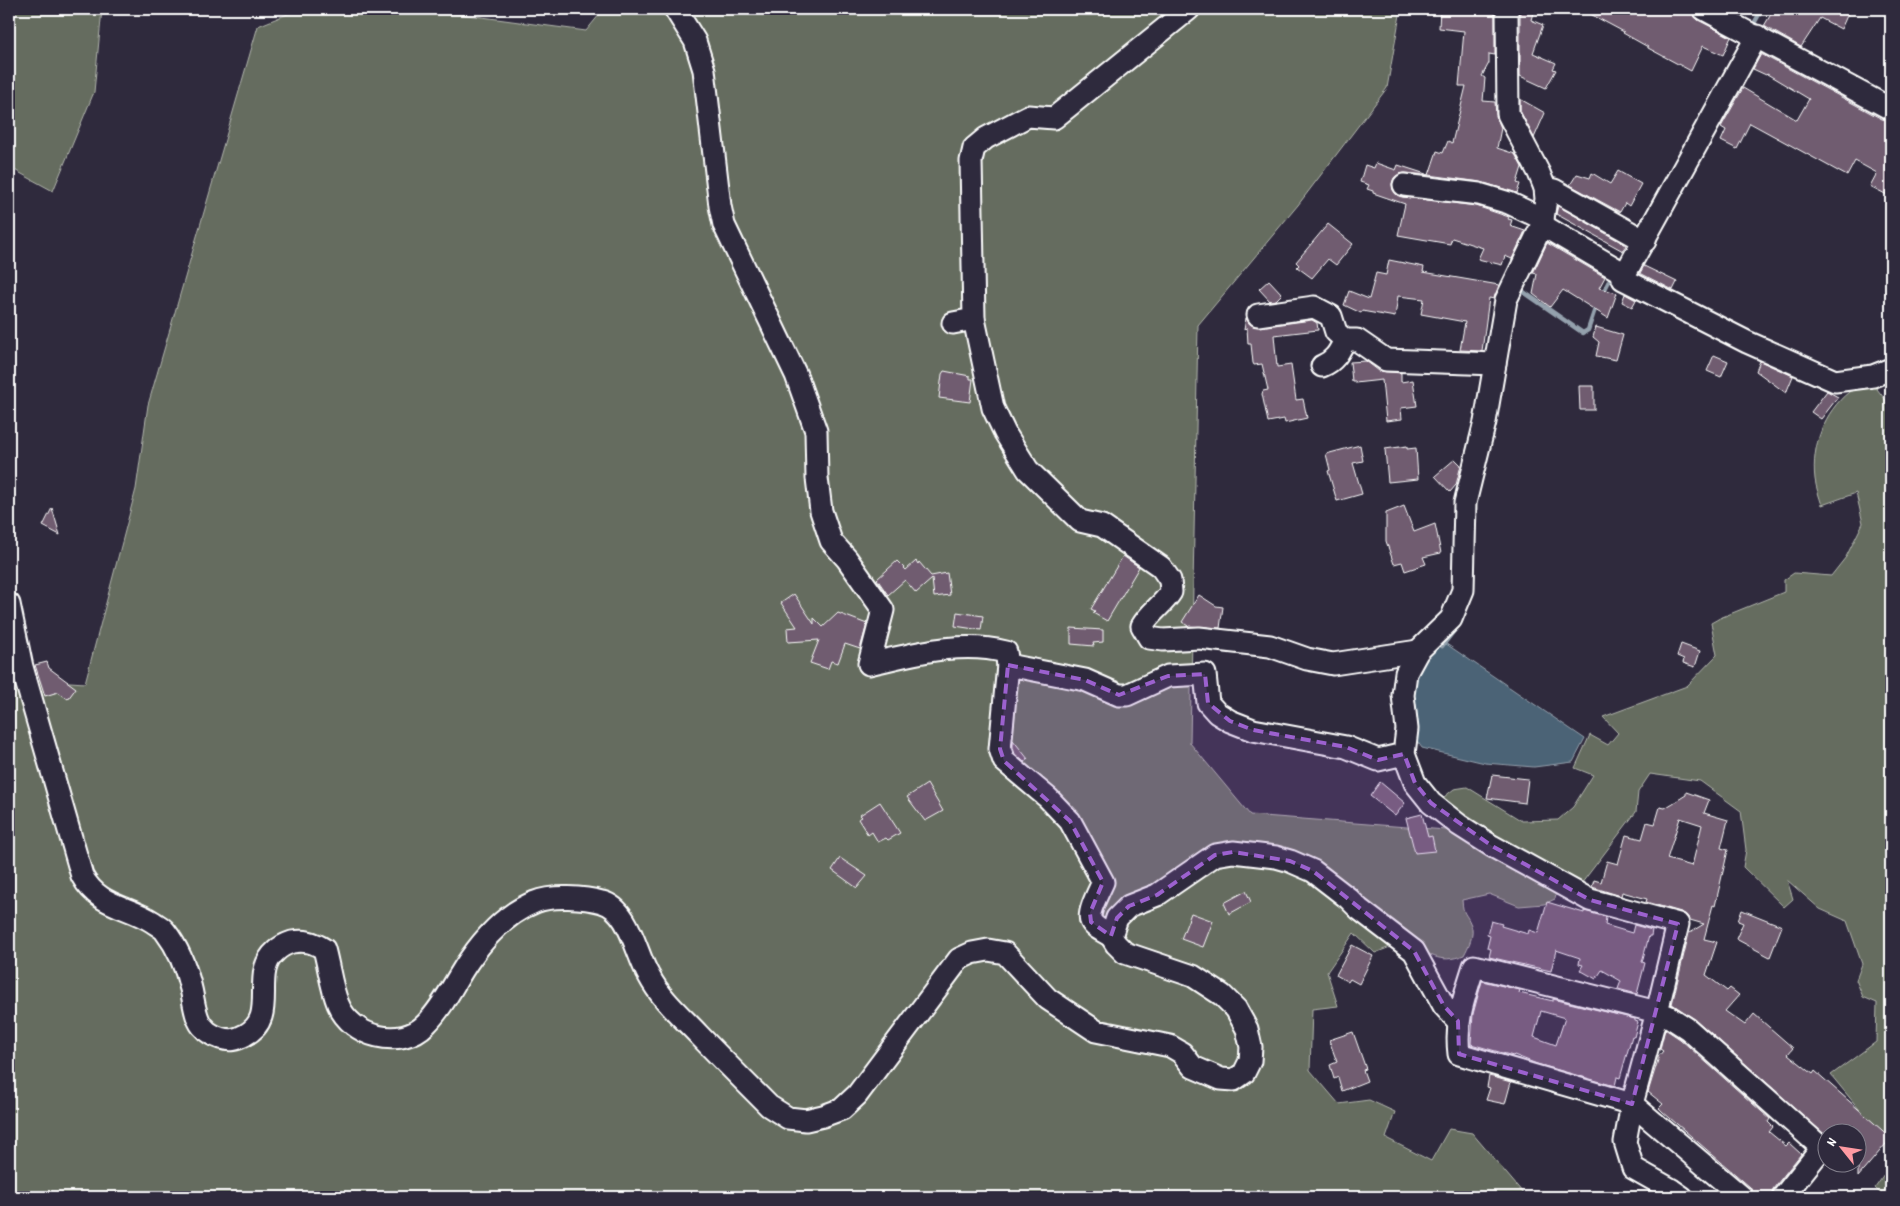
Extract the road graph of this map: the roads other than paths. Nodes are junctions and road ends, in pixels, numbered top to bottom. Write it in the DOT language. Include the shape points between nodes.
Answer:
graph roads {
  1 [pos="675,9"];
  2 [pos="1188,9"];
  3 [pos="1507,9"];
  4 [pos="1704,9"];
  5 [pos="1752,34"];
  6 [pos="1891,109"];
  7 [pos="1404,185"];
  8 [pos="1545,188"];
  9 [pos="1542,222"];
  10 [pos="1640,238"];
  11 [pos="1619,270"];
  12 [pos="1258,315"];
  13 [pos="974,319"];
  14 [pos="953,323"];
  15 [pos="1345,340"];
  16 [pos="1495,364"];
  17 [pos="1322,366"];
  18 [pos="1891,369"];
  19 [pos="9,604"];
  20 [pos="1418,651"];
  21 [pos="1008,665"];
  22 [pos="1404,754"];
  23 [pos="1111,936"];
  24 [pos="1657,1012"];
  25 [pos="1458,1021"];
  26 [pos="1632,1104"];
  27 [pos="1682,1197"];
  28 [pos="1742,1197"];
  29 [pos="1783,1197"];
  1 -- 21 [label="street" via="695,41 704,70 724,226 796,375 816,431 821,511 831,541 848,559 883,610 869,664 944,648 993,648 1006,652"];
  2 -- 13 [label="street" via="1054,118 1028,116 974,148 971,161"];
  3 -- 8 [label="street" via="1508,114"];
  4 -- 5 [label="street"];
  5 -- 6 [label="street"];
  5 -- 10 [label="street"];
  7 -- 9 [label="street" via="1479,194 1509,203"];
  8 -- 9 [label="street"];
  8 -- 10 [label="street"];
  9 -- 11 [label="street"];
  9 -- 16 [label="street" via="1506,300"];
  10 -- 11 [label="street"];
  11 -- 18 [label="street" via="1623,279 1747,342 1835,381 1873,376"];
  12 -- 15 [label="street" via="1314,307 1331,316 1336,332"];
  13 -- 14 [label="street"];
  13 -- 20 [label="street" via="993,408 1028,470 1080,521 1102,526 1129,543 1160,566 1170,580 1171,592 1142,626 1150,638 1199,638 1270,646 1307,660 1333,664"];
  15 -- 16 [label="street" via="1357,340 1386,360"];
  15 -- 17 [label="street" via="1330,364"];
  16 -- 20 [label="street" via="1465,503 1463,590 1450,619"];
  19 -- 23 [label="street" via="22,667 82,876 88,887 110,904 147,918 163,928 178,948 202,1028 227,1040 237,1039 258,1026 263,1014 265,968 270,956 288,943 301,940 313,942 324,949 338,1005 348,1020 361,1030 384,1038 410,1036 425,1026 439,1009 470,958 500,925 535,902 552,898 604,902 615,909 626,922 648,975 662,997 769,1106 788,1118 806,1120 842,1109 857,1095 959,959 988,950 1005,953 1048,999 1096,1031 1170,1046 1182,1053 1193,1067 1221,1079 1234,1080 1244,1073 1250,1061 1251,1048 1247,1029 1236,1009 1194,976 1125,953"];
  20 -- 22 [label="street" via="1406,673"];
  21 -- 22 [label="street" via="1085,680 1119,695 1127,695 1168,676 1205,674 1208,703 1230,721 1253,730 1346,747 1378,760"];
  21 -- 23 [label="street" via="1002,755 1070,821 1103,882 1090,913 1091,922"];
  22 -- 24 [label="street" via="1414,783 1432,803 1492,846 1590,900 1678,924"];
  23 -- 25 [label="street" via="1117,918 1129,906 1158,895 1214,855 1233,852 1276,857 1313,871 1414,951 1444,1006"];
  24 -- 25 [label="street" via="1474,966"];
  24 -- 26 [label="street"];
  24 -- 29 [label="street" via="1688,1029 1822,1148"];
  25 -- 26 [label="street" via="1458,1054"];
  26 -- 27 [label="street" via="1625,1142 1633,1168"];
  26 -- 28 [label="street"];
}
